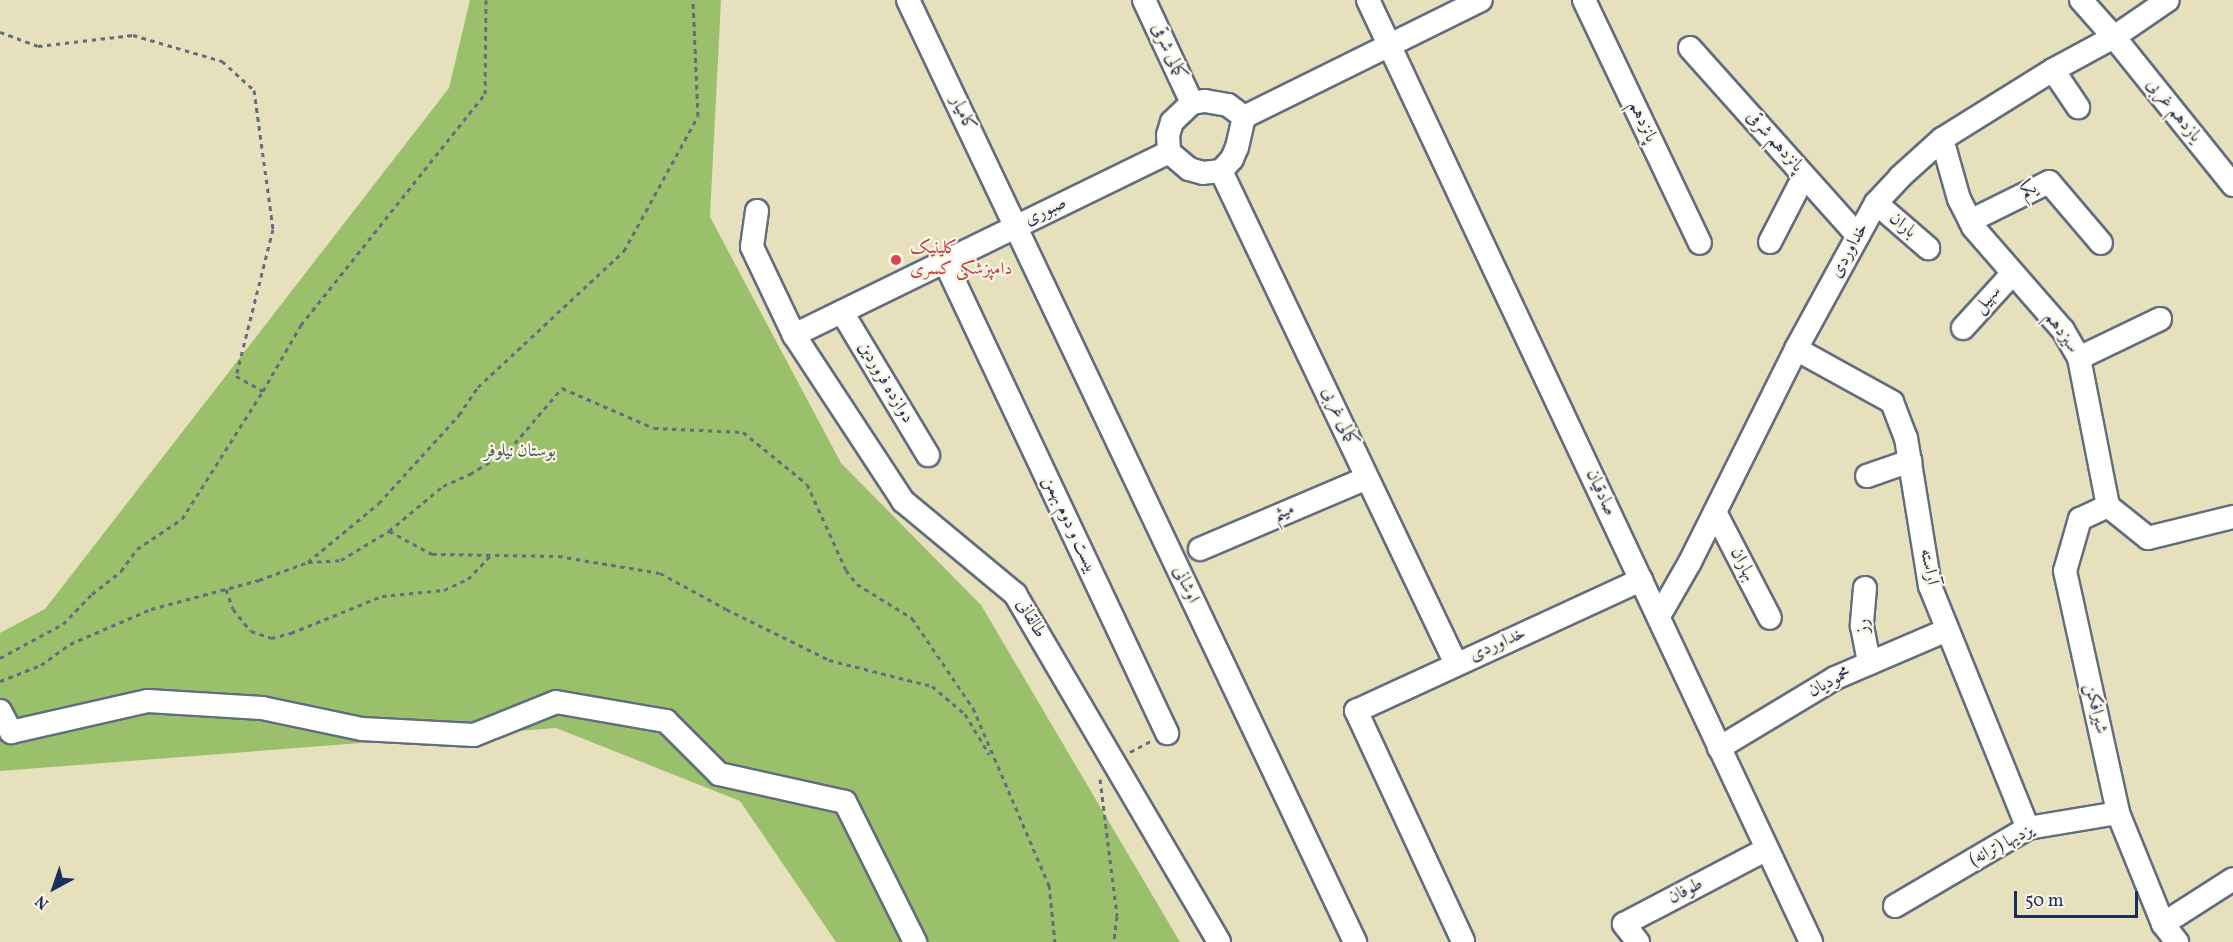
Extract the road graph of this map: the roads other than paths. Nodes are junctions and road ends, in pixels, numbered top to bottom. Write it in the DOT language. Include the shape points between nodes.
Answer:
graph roads {
  1 [pos="908,0"];
  2 [pos="1144,0"];
  3 [pos="1368,0"];
  4 [pos="1584,0"];
  5 [pos="2081,0"];
  6 [pos="2168,0"];
  7 [pos="1478,1"];
  8 [pos="2114,37"];
  9 [pos="1390,44"];
  10 [pos="1690,48"];
  11 [pos="2053,70"];
  12 [pos="1192,104"];
  13 [pos="2078,107"];
  14 [pos="1244,117"];
  15 [pos="1942,139"];
  16 [pos="1169,152"];
  17 [pos="1221,171"];
  18 [pos="1804,176"];
  19 [pos="2233,185"];
  20 [pos="1876,203"];
  21 [pos="758,211"];
  22 [pos="1970,221"];
  23 [pos="1016,227"];
  24 [pos="1858,236"];
  25 [pos="1770,242"];
  26 [pos="1700,243"];
  27 [pos="2101,243"];
  28 [pos="1928,248"];
  29 [pos="945,262"];
  30 [pos="2013,273"];
  31 [pos="842,312"];
  32 [pos="2160,319"];
  33 [pos="1963,327"];
  34 [pos="794,335"];
  35 [pos="1796,349"];
  36 [pos="2079,358"];
  37 [pos="928,455"];
  38 [pos="1910,461"];
  39 [pos="1867,476"];
  40 [pos="1367,478"];
  41 [pos="2108,506"];
  42 [pos="1715,512"];
  43 [pos="2233,517"];
  44 [pos="1200,549"];
  45 [pos="1641,580"];
  46 [pos="1865,588"];
  47 [pos="1659,616"];
  48 [pos="1770,618"];
  49 [pos="1947,630"];
  50 [pos="1869,663"];
  51 [pos="1456,664"];
  52 [pos="0,711"];
  53 [pos="1167,733"];
  54 [pos="1719,748"];
  55 [pos="2118,813"];
  56 [pos="2028,828"];
  57 [pos="1767,849"];
  58 [pos="2233,879"];
  59 [pos="1895,906"];
  60 [pos="2163,924"];
  61 [pos="1348,940"];
  62 [pos="1463,941"];
  63 [pos="915,942"];
  64 [pos="1219,942"];
  65 [pos="1638,942"];
  66 [pos="1811,942"];
  67 [pos="2177,942"];
  1 -- 23 [label="street, کامیار"];
  2 -- 12 [label="street, کمالی شرقی"];
  3 -- 9 [label="street, صادقیان"];
  4 -- 26 [label="street, پانزدهم"];
  5 -- 8 [label="street, یازدهم غربی"];
  6 -- 8 [label="street, خداوردی"];
  7 -- 9 [label="street"];
  8 -- 11 [label="street, خداوردی"];
  8 -- 19 [label="street, یازدهم غربی"];
  9 -- 14 [label="street"];
  9 -- 45 [label="street, صادقیان"];
  10 -- 18 [label="street, پانزدهم شرقی"];
  11 -- 13 [label="street"];
  11 -- 15 [label="street, خداوردی"];
  12 -- 14 [label="street" via="1215,101"];
  12 -- 16 [label="street" via="1172,122"];
  14 -- 17 [label="street" via="1232,159"];
  15 -- 20 [label="street, خداوردی"];
  15 -- 22 [label="street, سیزدهم" via="1959,199"];
  16 -- 17 [label="street" via="1189,169"];
  16 -- 23 [label="street, صبوری"];
  17 -- 40 [label="street, کمالی غربی"];
  18 -- 24 [label="street, پانزدهم شرقی"];
  18 -- 25 [label="street"];
  20 -- 24 [label="street, خداوردی"];
  20 -- 28 [label="street, باران"];
  21 -- 34 [label="street, طالقانی" via="752,247"];
  22 -- 27 [label="street, یکم" via="2049,182"];
  22 -- 30 [label="street, سیزدهم"];
  23 -- 29 [label="street, صبوری"];
  23 -- 61 [label="street, اوشانی"];
  24 -- 35 [label="street, خداوردی"];
  29 -- 31 [label="street, صبوری"];
  29 -- 53 [label="street, بیست و دوم بهمن"];
  30 -- 33 [label="street, سهیل"];
  30 -- 36 [label="street, سیزدهم" via="2063,330"];
  31 -- 34 [label="street, صبوری"];
  31 -- 37 [label="street, دوازده فروردین"];
  32 -- 36 [label="street"];
  34 -- 64 [label="street, طالقانی" via="903,501 1015,594 1106,767"];
  35 -- 38 [label="street, آراسته" via="1893,402"];
  35 -- 42 [label="street, خداوردی"];
  36 -- 41 [label="street, سیزدهم"];
  38 -- 39 [label="street"];
  38 -- 49 [label="street, آراسته" via="1930,586"];
  40 -- 44 [label="street, میثم"];
  40 -- 51 [label="street, کمالی غربی"];
  41 -- 43 [label="street" via="2148,538"];
  41 -- 55 [label="street, شیرافکن" via="2080,519 2065,571"];
  42 -- 47 [label="street, خداوردی"];
  42 -- 48 [label="street, بهاران"];
  45 -- 47 [label="street, صادقیان"];
  45 -- 51 [label="street, خداوردی"];
  46 -- 50 [label="street, رز" via="1862,626"];
  47 -- 54 [label="street, صادقیان"];
  49 -- 50 [label="street, محمودیان"];
  49 -- 56 [label="street, آراسته"];
  50 -- 54 [label="street, محمودیان" via="1835,678"];
  51 -- 62 [label="street, خداوردی" via="1356,711"];
  52 -- 63 [label="street" via="11,732 148,701 262,708 362,729 474,735 556,702 666,722 719,774 845,802"];
  54 -- 57 [label="street, صادقیان"];
  55 -- 56 [label="street, یزدیها (ترانه)"];
  55 -- 60 [label="street, شیرافکن"];
  56 -- 59 [label="street, یزدیها (ترانه)"];
  57 -- 65 [label="street, طوفان" via="1624,924"];
  57 -- 66 [label="street, صادقیان"];
  58 -- 60 [label="street"];
  60 -- 67 [label="street, شیرافکن"];
}
